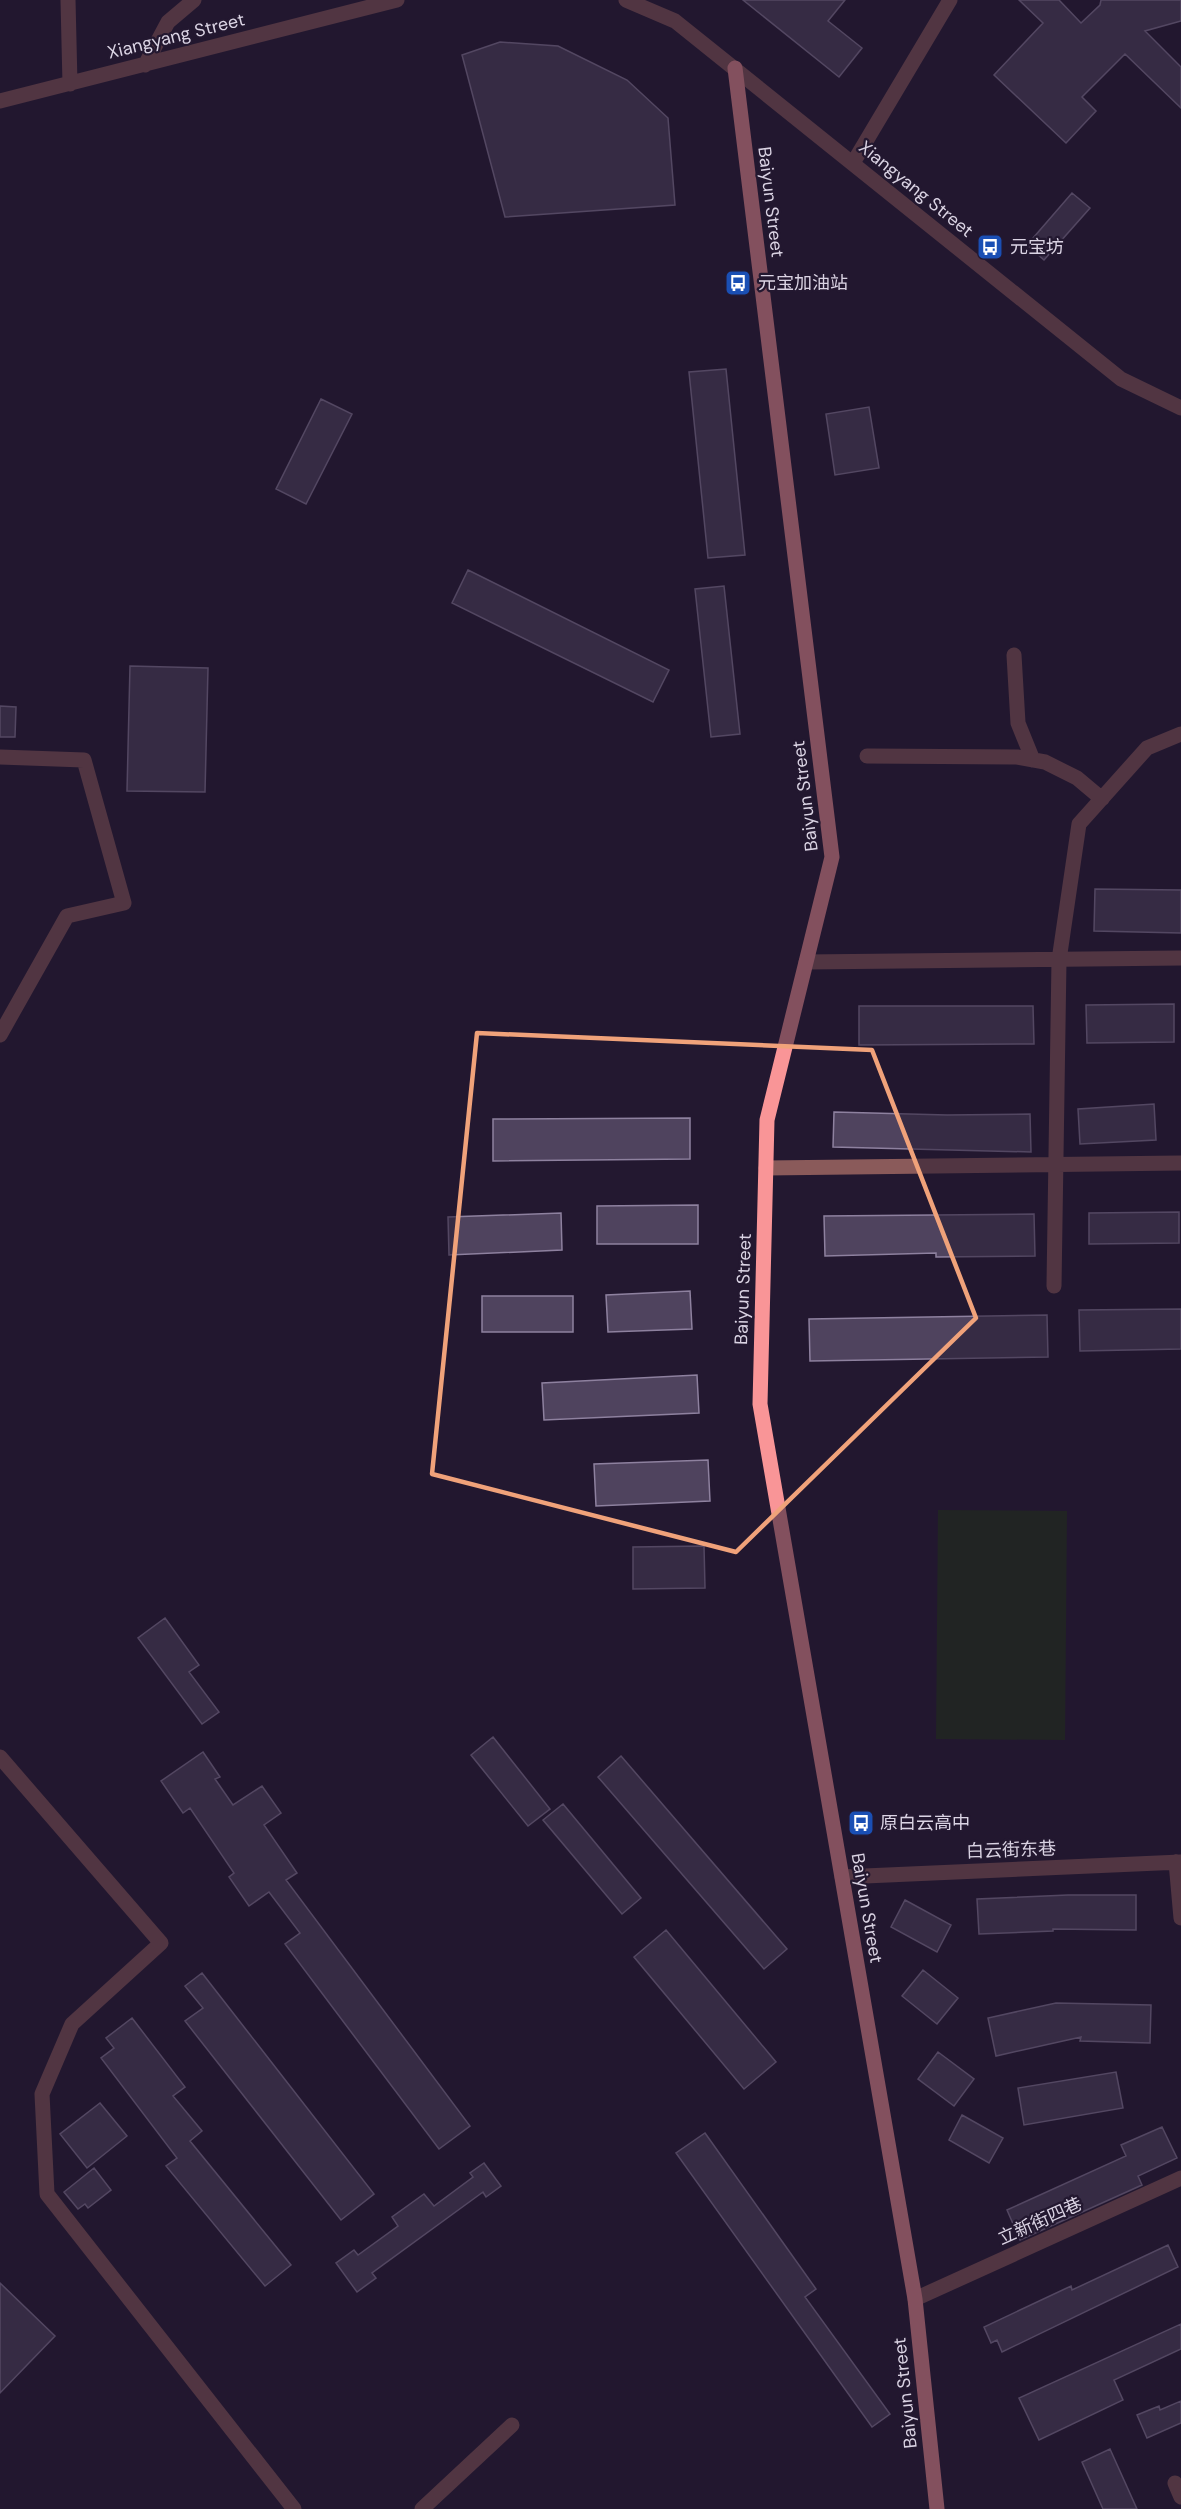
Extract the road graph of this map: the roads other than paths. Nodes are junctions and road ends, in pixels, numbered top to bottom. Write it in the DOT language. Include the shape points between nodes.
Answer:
graph roads {
  1 [pos="68,0"];
  2 [pos="194,0"];
  3 [pos="397,0"];
  4 [pos="626,0"];
  5 [pos="950,0"];
  6 [pos="145,65"];
  7 [pos="735,68"];
  8 [pos="70,84"];
  9 [pos="0,101"];
  10 [pos="853,163"];
  11 [pos="1181,408"];
  12 [pos="1014,655"];
  13 [pos="1181,734"];
  14 [pos="867,756"];
  15 [pos="0,757"];
  16 [pos="1033,760"];
  17 [pos="1102,799"];
  18 [pos="1181,958"];
  19 [pos="1059,960"];
  20 [pos="806,962"];
  21 [pos="0,1035"];
  22 [pos="1181,1163"];
  23 [pos="1055,1164"];
  24 [pos="766,1168"];
  25 [pos="1054,1286"];
  26 [pos="0,1757"];
  27 [pos="1178,1862"];
  28 [pos="842,1876"];
  29 [pos="1181,1918"];
  30 [pos="1181,2178"];
  31 [pos="915,2299"];
  32 [pos="512,2425"];
  33 [pos="294,2509"];
  34 [pos="422,2509"];
  35 [pos="937,2509"];
  1 -- 8 [label="street"];
  2 -- 6 [label="street" via="168,22"];
  3 -- 6 [label="street, Xiangyang Street"];
  4 -- 7 [label="street, Xiangyang Street" via="675,21"];
  5 -- 10 [label="street"];
  6 -- 8 [label="street, Xiangyang Street"];
  7 -- 10 [label="street, Xiangyang Street"];
  7 -- 20 [label="main road, Baiyun Street" via="832,857"];
  8 -- 9 [label="street, Xiangyang Street"];
  10 -- 11 [label="street, Xiangyang Street" via="1121,379"];
  12 -- 16 [label="street" via="1018,723"];
  13 -- 17 [label="street" via="1147,748"];
  14 -- 16 [label="street"];
  15 -- 21 [label="street" via="84,760 124,903 67,916"];
  16 -- 17 [label="street" via="1077,778"];
  17 -- 19 [label="street" via="1079,824"];
  18 -- 19 [label="street"];
  19 -- 20 [label="street"];
  19 -- 23 [label="street"];
  20 -- 24 [label="main road, Baiyun Street" via="767,1120"];
  22 -- 23 [label="street"];
  23 -- 24 [label="street"];
  23 -- 25 [label="street"];
  24 -- 28 [label="main road, Baiyun Street" via="760,1404"];
  26 -- 33 [label="street" via="161,1943 72,2024 42,2094 47,2194"];
  27 -- 28 [label="street, 白云街东巷"];
  27 -- 29 [label="street"];
  28 -- 31 [label="main road, Baiyun Street"];
  30 -- 31 [label="street, 立新街四巷"];
  31 -- 35 [label="main road, Baiyun Street"];
  32 -- 34 [label="street"];
}
